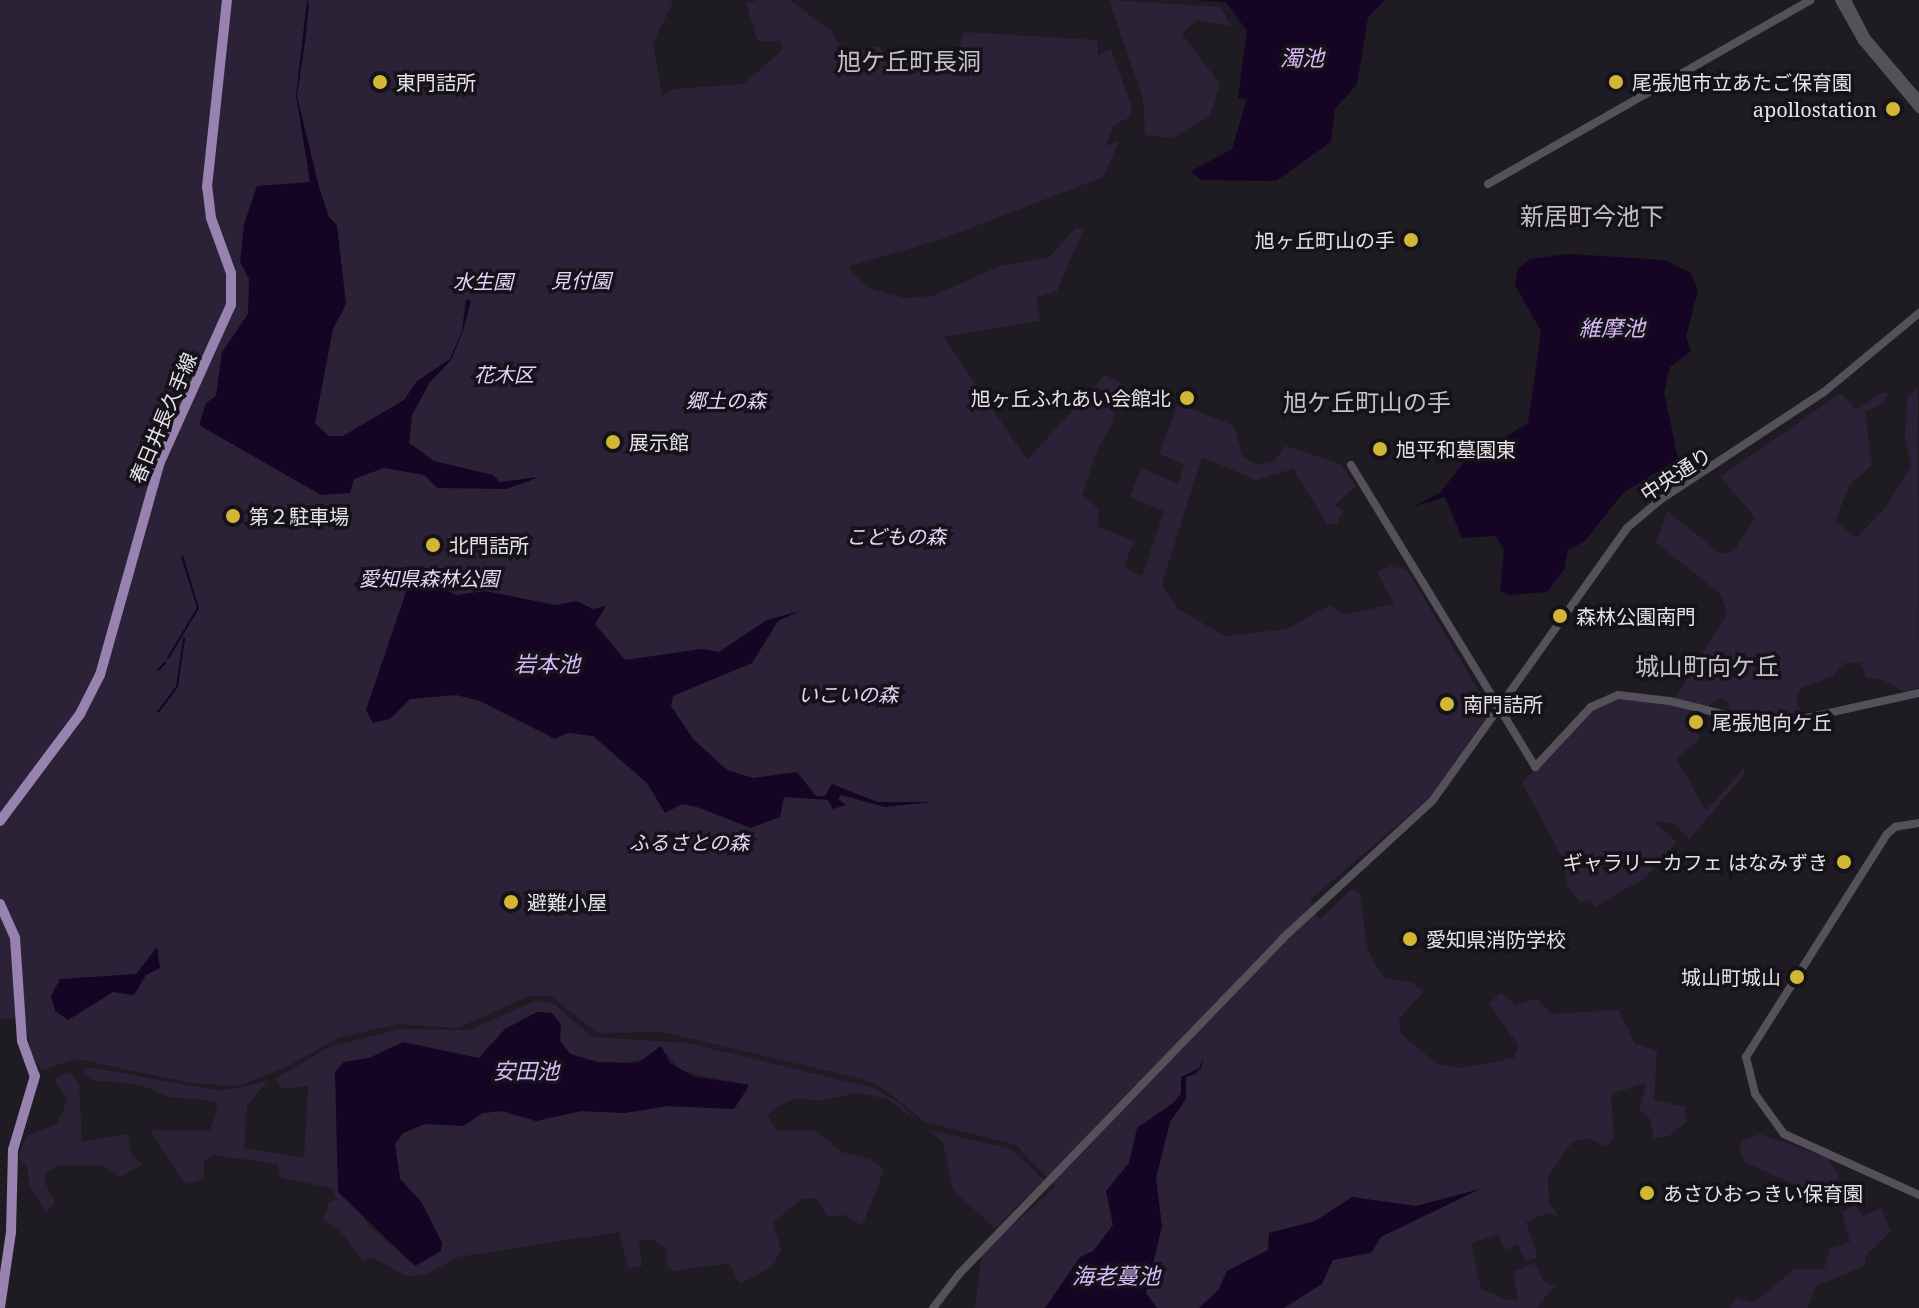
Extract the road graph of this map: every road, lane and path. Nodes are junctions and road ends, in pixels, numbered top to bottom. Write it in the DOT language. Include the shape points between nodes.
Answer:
graph roads {
  1 [pos="227,0"];
  2 [pos="1810,0"];
  3 [pos="1839,0"];
  4 [pos="1847,0"];
  5 [pos="1919,99"];
  6 [pos="1919,109"];
  7 [pos="1488,184"];
  8 [pos="1919,313"];
  9 [pos="1351,465"];
  10 [pos="1919,693"];
  11 [pos="1500,710"];
  12 [pos="0,821"];
  13 [pos="1919,823"];
  14 [pos="0,904"];
  15 [pos="1919,1195"];
  16 [pos="0,1307"];
  17 [pos="933,1308"];
  1 -- 12 [label="main road, 春日井長久手線" via="207,187 211,218 231,273 231,305 160,462 93,692"];
  2 -- 7 [label="street"];
  3 -- 6 [label="street" via="1862,41"];
  4 -- 5 [label="street" via="1866,37"];
  8 -- 11 [label="street, 中央通り" via="1824,392 1660,500 1627,528"];
  9 -- 11 [label="street"];
  10 -- 11 [label="street" via="1770,726 1658,698 1618,695 1591,707 1535,767"];
  11 -- 17 [label="street, 中央通り" via="1433,800 1282,939 970,1263"];
  13 -- 15 [label="street" via="1895,827 1887,834 1748,1047 1746,1063 1762,1107 1784,1134"];
  14 -- 16 [label="main road" via="15,938 22,1041 35,1076 13,1150 11,1232"];
}
